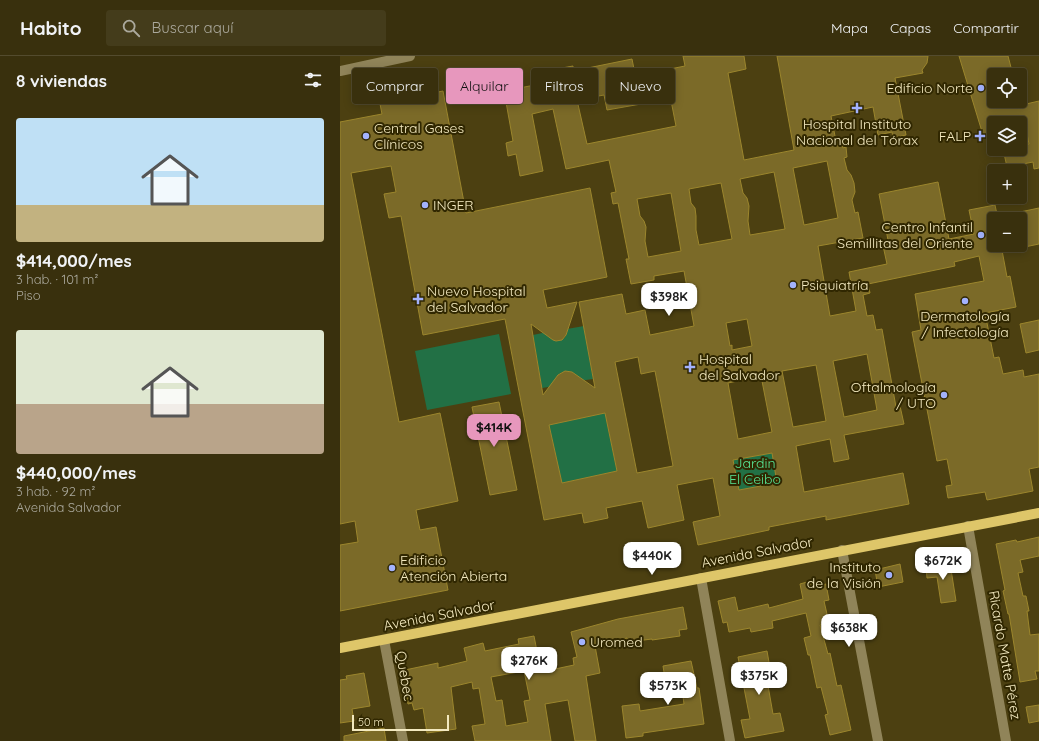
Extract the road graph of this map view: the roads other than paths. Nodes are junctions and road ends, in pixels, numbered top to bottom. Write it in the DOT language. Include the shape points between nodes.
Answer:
graph roads {
  1 [pos="410,56"];
  2 [pos="340,71"];
  3 [pos="1039,512"];
  4 [pos="968,526"];
  5 [pos="842,550"];
  6 [pos="701,578"];
  7 [pos="384,640"];
  8 [pos="340,648"];
  9 [pos="403,741"];
  10 [pos="730,741"];
  11 [pos="878,741"];
  12 [pos="1006,741"];
  1 -- 2 [label="street"];
  3 -- 4 [label="main road, Avenida Salvador"];
  4 -- 5 [label="main road, Avenida Salvador"];
  4 -- 12 [label="street, Ricardo Matte Pérez"];
  5 -- 6 [label="main road, Avenida Salvador"];
  5 -- 11 [label="street"];
  6 -- 7 [label="main road, Avenida Salvador"];
  6 -- 10 [label="street"];
  7 -- 8 [label="main road, Avenida Salvador"];
  7 -- 9 [label="street, Quebec"];
}
